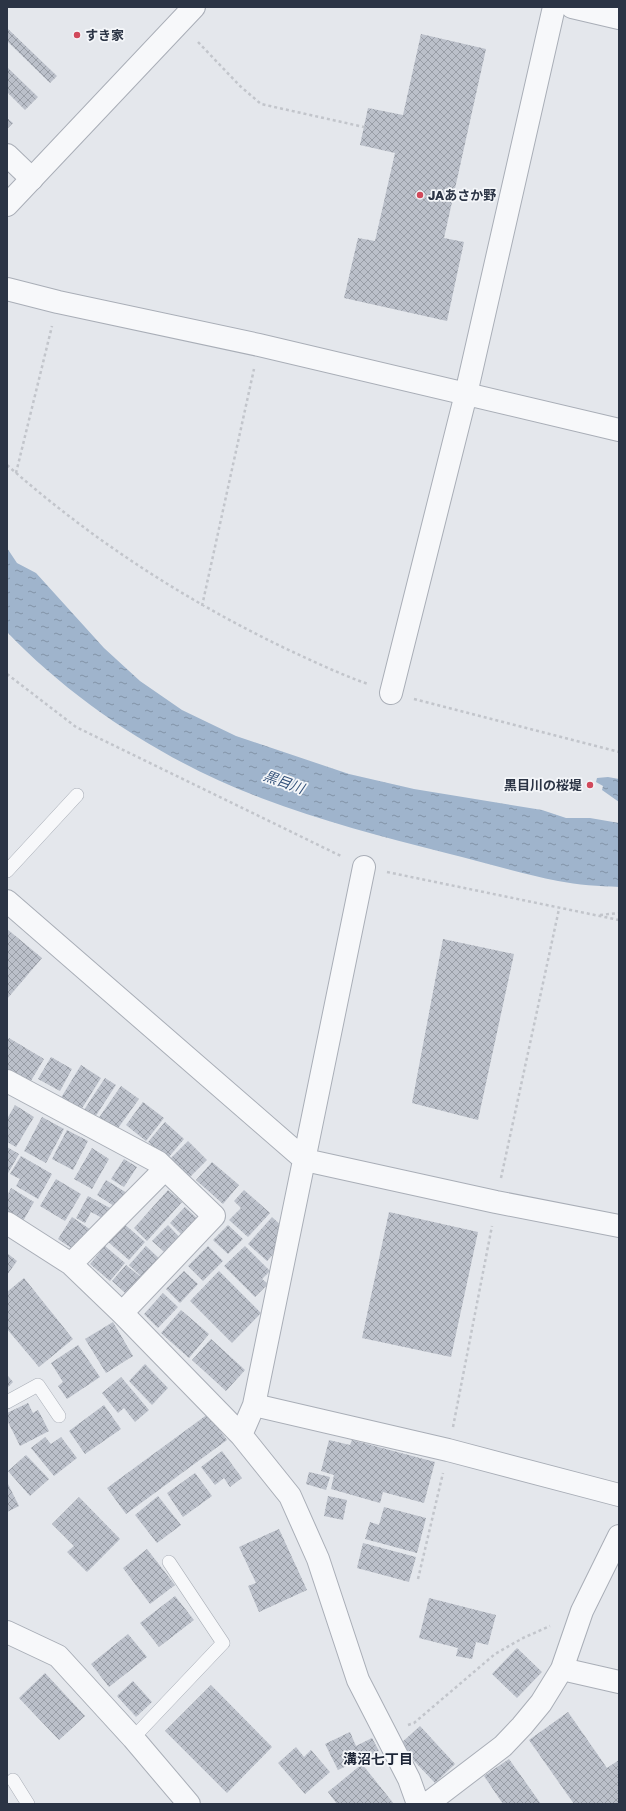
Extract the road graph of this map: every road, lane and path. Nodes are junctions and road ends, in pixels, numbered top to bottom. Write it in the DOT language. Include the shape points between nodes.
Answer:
graph roads {
  1 [pos="194,7"];
  2 [pos="554,7"];
  3 [pos="572,7"];
  4 [pos="619,18"];
  5 [pos="198,42"];
  6 [pos="364,128"];
  7 [pos="7,155"];
  8 [pos="32,179"];
  9 [pos="7,205"];
  10 [pos="7,289"];
  11 [pos="58,302"];
  12 [pos="259,345"];
  13 [pos="466,394"];
  14 [pos="619,430"];
  15 [pos="7,465"];
  16 [pos="16,473"];
  17 [pos="202,606"];
  18 [pos="7,674"];
  19 [pos="391,693"];
  20 [pos="619,752"];
  21 [pos="77,795"];
  22 [pos="364,867"];
  23 [pos="7,871"];
  24 [pos="7,901"];
  25 [pos="559,909"];
  26 [pos="619,913"];
  27 [pos="597,915"];
  28 [pos="619,920"];
  29 [pos="7,1082"];
  30 [pos="306,1160"];
  31 [pos="165,1169"];
  32 [pos="496,1202"];
  33 [pos="7,1222"];
  34 [pos="619,1226"];
  35 [pos="71,1264"];
  36 [pos="122,1313"];
  37 [pos="7,1402"];
  38 [pos="254,1405"];
  39 [pos="59,1416"];
  40 [pos="241,1435"];
  41 [pos="448,1450"];
  42 [pos="619,1495"];
  43 [pos="619,1536"];
  44 [pos="169,1562"];
  45 [pos="418,1579"];
  46 [pos="582,1611"];
  47 [pos="7,1632"];
  48 [pos="562,1669"];
  49 [pos="619,1682"];
  50 [pos="386,1736"];
  51 [pos="133,1738"];
  52 [pos="13,1780"];
  53 [pos="28,1804"];
  54 [pos="188,1804"];
  55 [pos="418,1804"];
  56 [pos="427,1804"];
  1 -- 8 [label="street"];
  2 -- 13 [label="street"];
  3 -- 4 [label="street"];
  5 -- 6 [label="path" via="261,104"];
  7 -- 8 [label="street"];
  8 -- 9 [label="street"];
  10 -- 11 [label="street"];
  11 -- 12 [label="street"];
  11 -- 16 [label="path"];
  12 -- 13 [label="street"];
  12 -- 17 [label="path"];
  13 -- 14 [label="street"];
  13 -- 19 [label="street"];
  15 -- 16 [label="path"];
  16 -- 17 [label="path" via="127,560"];
  17 -- 19 [label="path" via="347,677"];
  18 -- 22 [label="path" via="76,727"];
  19 -- 20 [label="path"];
  21 -- 23 [label="lane"];
  22 -- 25 [label="path"];
  22 -- 30 [label="street"];
  24 -- 30 [label="street"];
  25 -- 27 [label="path"];
  25 -- 32 [label="path"];
  26 -- 27 [label="path"];
  27 -- 28 [label="path"];
  29 -- 31 [label="street" via="158,1162"];
  30 -- 32 [label="street"];
  30 -- 38 [label="street"];
  31 -- 35 [label="street"];
  31 -- 36 [label="street" via="214,1216"];
  32 -- 34 [label="street"];
  32 -- 41 [label="path"];
  33 -- 35 [label="street"];
  35 -- 36 [label="street"];
  36 -- 40 [label="street"];
  37 -- 39 [label="lane" via="38,1385"];
  38 -- 40 [label="street"];
  38 -- 41 [label="street"];
  40 -- 50 [label="street" via="290,1496 318,1559 358,1680"];
  41 -- 42 [label="street"];
  41 -- 45 [label="path"];
  43 -- 46 [label="street"];
  44 -- 51 [label="lane" via="223,1642"];
  46 -- 48 [label="street"];
  46 -- 50 [label="path" via="495,1654 414,1723"];
  47 -- 51 [label="street" via="58,1656"];
  48 -- 49 [label="street"];
  48 -- 56 [label="street" via="541,1703 503,1746"];
  50 -- 55 [label="street" via="409,1778"];
  51 -- 54 [label="street"];
  52 -- 53 [label="lane"];
}
